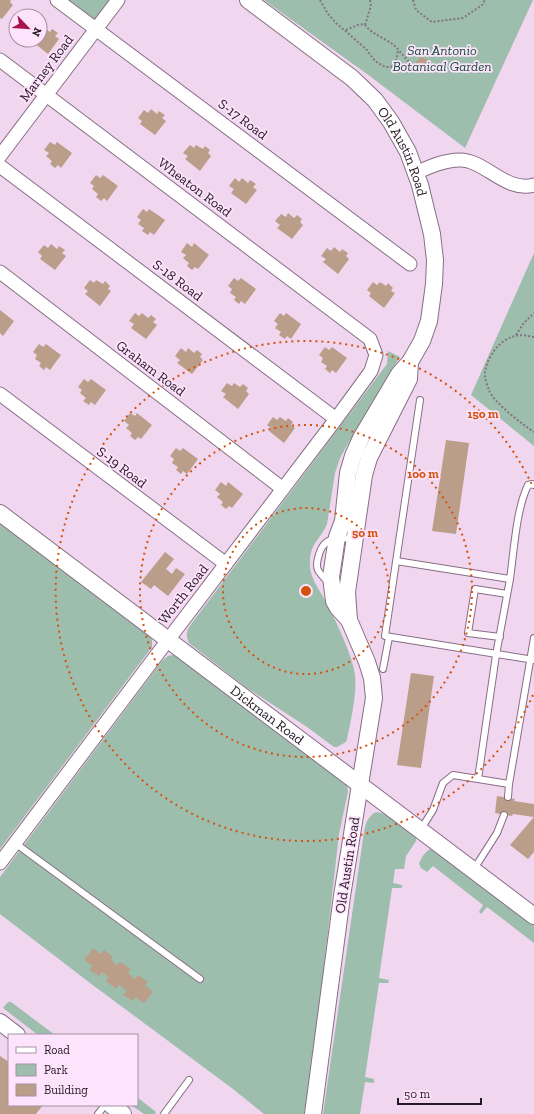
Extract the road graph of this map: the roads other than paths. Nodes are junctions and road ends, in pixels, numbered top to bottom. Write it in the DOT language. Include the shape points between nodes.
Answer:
graph roads {
  1 [pos="57,0"];
  2 [pos="118,0"];
  3 [pos="248,0"];
  4 [pos="96,29"];
  5 [pos="0,60"];
  6 [pos="46,95"];
  7 [pos="0,156"];
  8 [pos="0,166"];
  9 [pos="416,173"];
  10 [pos="534,184"];
  11 [pos="410,264"];
  12 [pos="0,272"];
  13 [pos="370,339"];
  14 [pos="410,362"];
  15 [pos="0,394"];
  16 [pos="420,400"];
  17 [pos="336,419"];
  18 [pos="534,485"];
  19 [pos="283,488"];
  20 [pos="0,513"];
  21 [pos="337,537"];
  22 [pos="355,539"];
  23 [pos="396,561"];
  24 [pos="226,564"];
  25 [pos="510,579"];
  26 [pos="507,594"];
  27 [pos="349,620"];
  28 [pos="389,637"];
  29 [pos="500,637"];
  30 [pos="534,638"];
  31 [pos="168,640"];
  32 [pos="496,655"];
  33 [pos="532,660"];
  34 [pos="383,669"];
  35 [pos="478,779"];
  36 [pos="360,784"];
  37 [pos="509,784"];
  38 [pos="508,798"];
  39 [pos="504,815"];
  40 [pos="420,830"];
  41 [pos="15,843"];
  42 [pos="0,863"];
  43 [pos="473,870"];
  44 [pos="534,916"];
  45 [pos="200,979"];
  46 [pos="0,1022"];
  47 [pos="16,1034"];
  48 [pos="189,1080"];
  49 [pos="104,1106"];
  50 [pos="112,1106"];
  51 [pos="98,1114"];
  52 [pos="123,1114"];
  53 [pos="164,1114"];
  54 [pos="313,1114"];
  1 -- 4 [label="street, S-17 Road"];
  2 -- 4 [label="street, Marney Road"];
  3 -- 9 [label="street, Old Austin Road" via="352,78 375,100 408,152"];
  4 -- 6 [label="street, Marney Road"];
  4 -- 11 [label="street, S-17 Road"];
  5 -- 6 [label="street, Wheaton Road"];
  6 -- 7 [label="street, Marney Road"];
  6 -- 13 [label="street, Wheaton Road"];
  8 -- 17 [label="street, S-18 Road"];
  9 -- 10 [label="street" via="445,162 460,160 478,165 509,182 522,186"];
  9 -- 14 [label="street, Old Austin Road" via="427,209 435,260 429,321 422,341"];
  12 -- 19 [label="street, Graham Road"];
  13 -- 17 [label="street, Worth Road" via="376,355 371,371"];
  14 -- 21 [label="street, Old Austin Road" via="399,374 353,456"];
  14 -- 22 [label="street, Old Austin Road" via="409,379 369,458 364,475"];
  15 -- 24 [label="street, S-19 Road"];
  16 -- 23 [label="lane"];
  17 -- 19 [label="street, Worth Road"];
  18 -- 25 [label="lane" via="528,486 520,508"];
  19 -- 24 [label="street, Worth Road"];
  20 -- 31 [label="street, Dickman Road"];
  21 -- 22 [label="lane"];
  21 -- 27 [label="street, Old Austin Road" via="331,577 334,600"];
  22 -- 27 [label="street, Old Austin Road" via="347,592"];
  23 -- 25 [label="lane"];
  23 -- 28 [label="lane" via="385,636"];
  24 -- 31 [label="street, Worth Road"];
  25 -- 26 [label="lane"];
  26 -- 29 [label="lane"];
  26 -- 29 [label="lane" via="475,589 468,633"];
  27 -- 36 [label="street, Old Austin Road" via="367,662 374,698"];
  28 -- 32 [label="lane"];
  28 -- 34 [label="lane"];
  29 -- 32 [label="lane"];
  30 -- 33 [label="lane"];
  31 -- 36 [label="street, Dickman Road"];
  31 -- 41 [label="street, Worth Road"];
  32 -- 33 [label="lane"];
  32 -- 35 [label="lane"];
  33 -- 37 [label="lane"];
  35 -- 37 [label="lane"];
  35 -- 40 [label="lane" via="453,775 443,783 433,810"];
  36 -- 40 [label="street, Dickman Road"];
  36 -- 54 [label="street, Old Austin Road" via="342,896"];
  37 -- 38 [label="lane"];
  39 -- 43 [label="lane" via="497,833"];
  40 -- 43 [label="street, Dickman Road"];
  41 -- 42 [label="street, Worth Road"];
  41 -- 45 [label="lane"];
  43 -- 44 [label="street, Dickman Road"];
  46 -- 47 [label="street"];
  48 -- 53 [label="lane"];
  49 -- 51 [label="lane"];
  50 -- 52 [label="street"];
}
